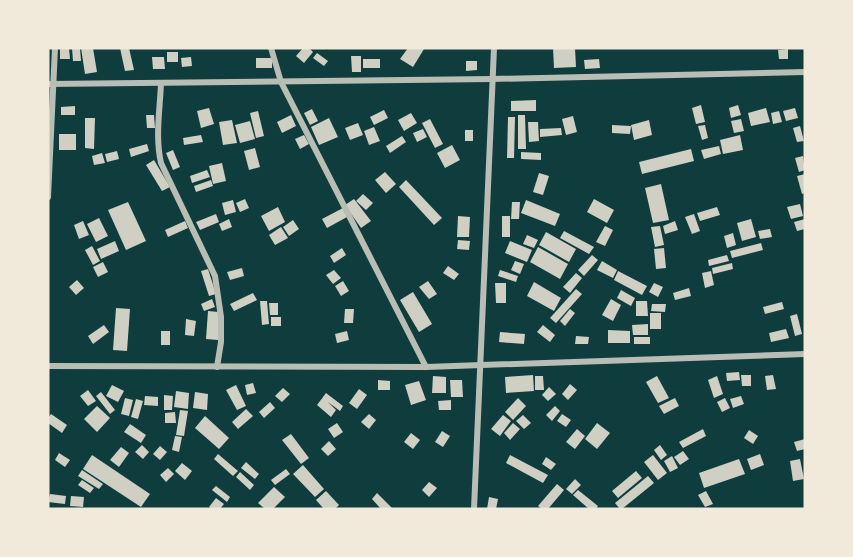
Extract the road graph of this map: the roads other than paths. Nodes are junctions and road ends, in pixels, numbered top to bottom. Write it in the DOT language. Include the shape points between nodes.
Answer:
graph roads {
  1 [pos="55,48"];
  2 [pos="271,48"];
  3 [pos="494,48"];
  4 [pos="805,72"];
  5 [pos="492,79"];
  6 [pos="281,82"];
  7 [pos="161,83"];
  8 [pos="51,84"];
  9 [pos="48,197"];
  10 [pos="805,354"];
  11 [pos="48,366"];
  12 [pos="480,366"];
  13 [pos="217,367"];
  14 [pos="426,367"];
  15 [pos="474,509"];
  1 -- 8 [label="street"];
  2 -- 6 [label="street"];
  3 -- 5 [label="street"];
  4 -- 5 [label="street"];
  5 -- 6 [label="street"];
  5 -- 12 [label="street"];
  6 -- 7 [label="street"];
  6 -- 14 [label="street"];
  7 -- 8 [label="street"];
  7 -- 13 [label="street" via="161,164 215,276 222,316"];
  8 -- 9 [label="street"];
  10 -- 12 [label="street"];
  11 -- 13 [label="street"];
  12 -- 14 [label="street"];
  12 -- 15 [label="street"];
  13 -- 14 [label="street"];
}
